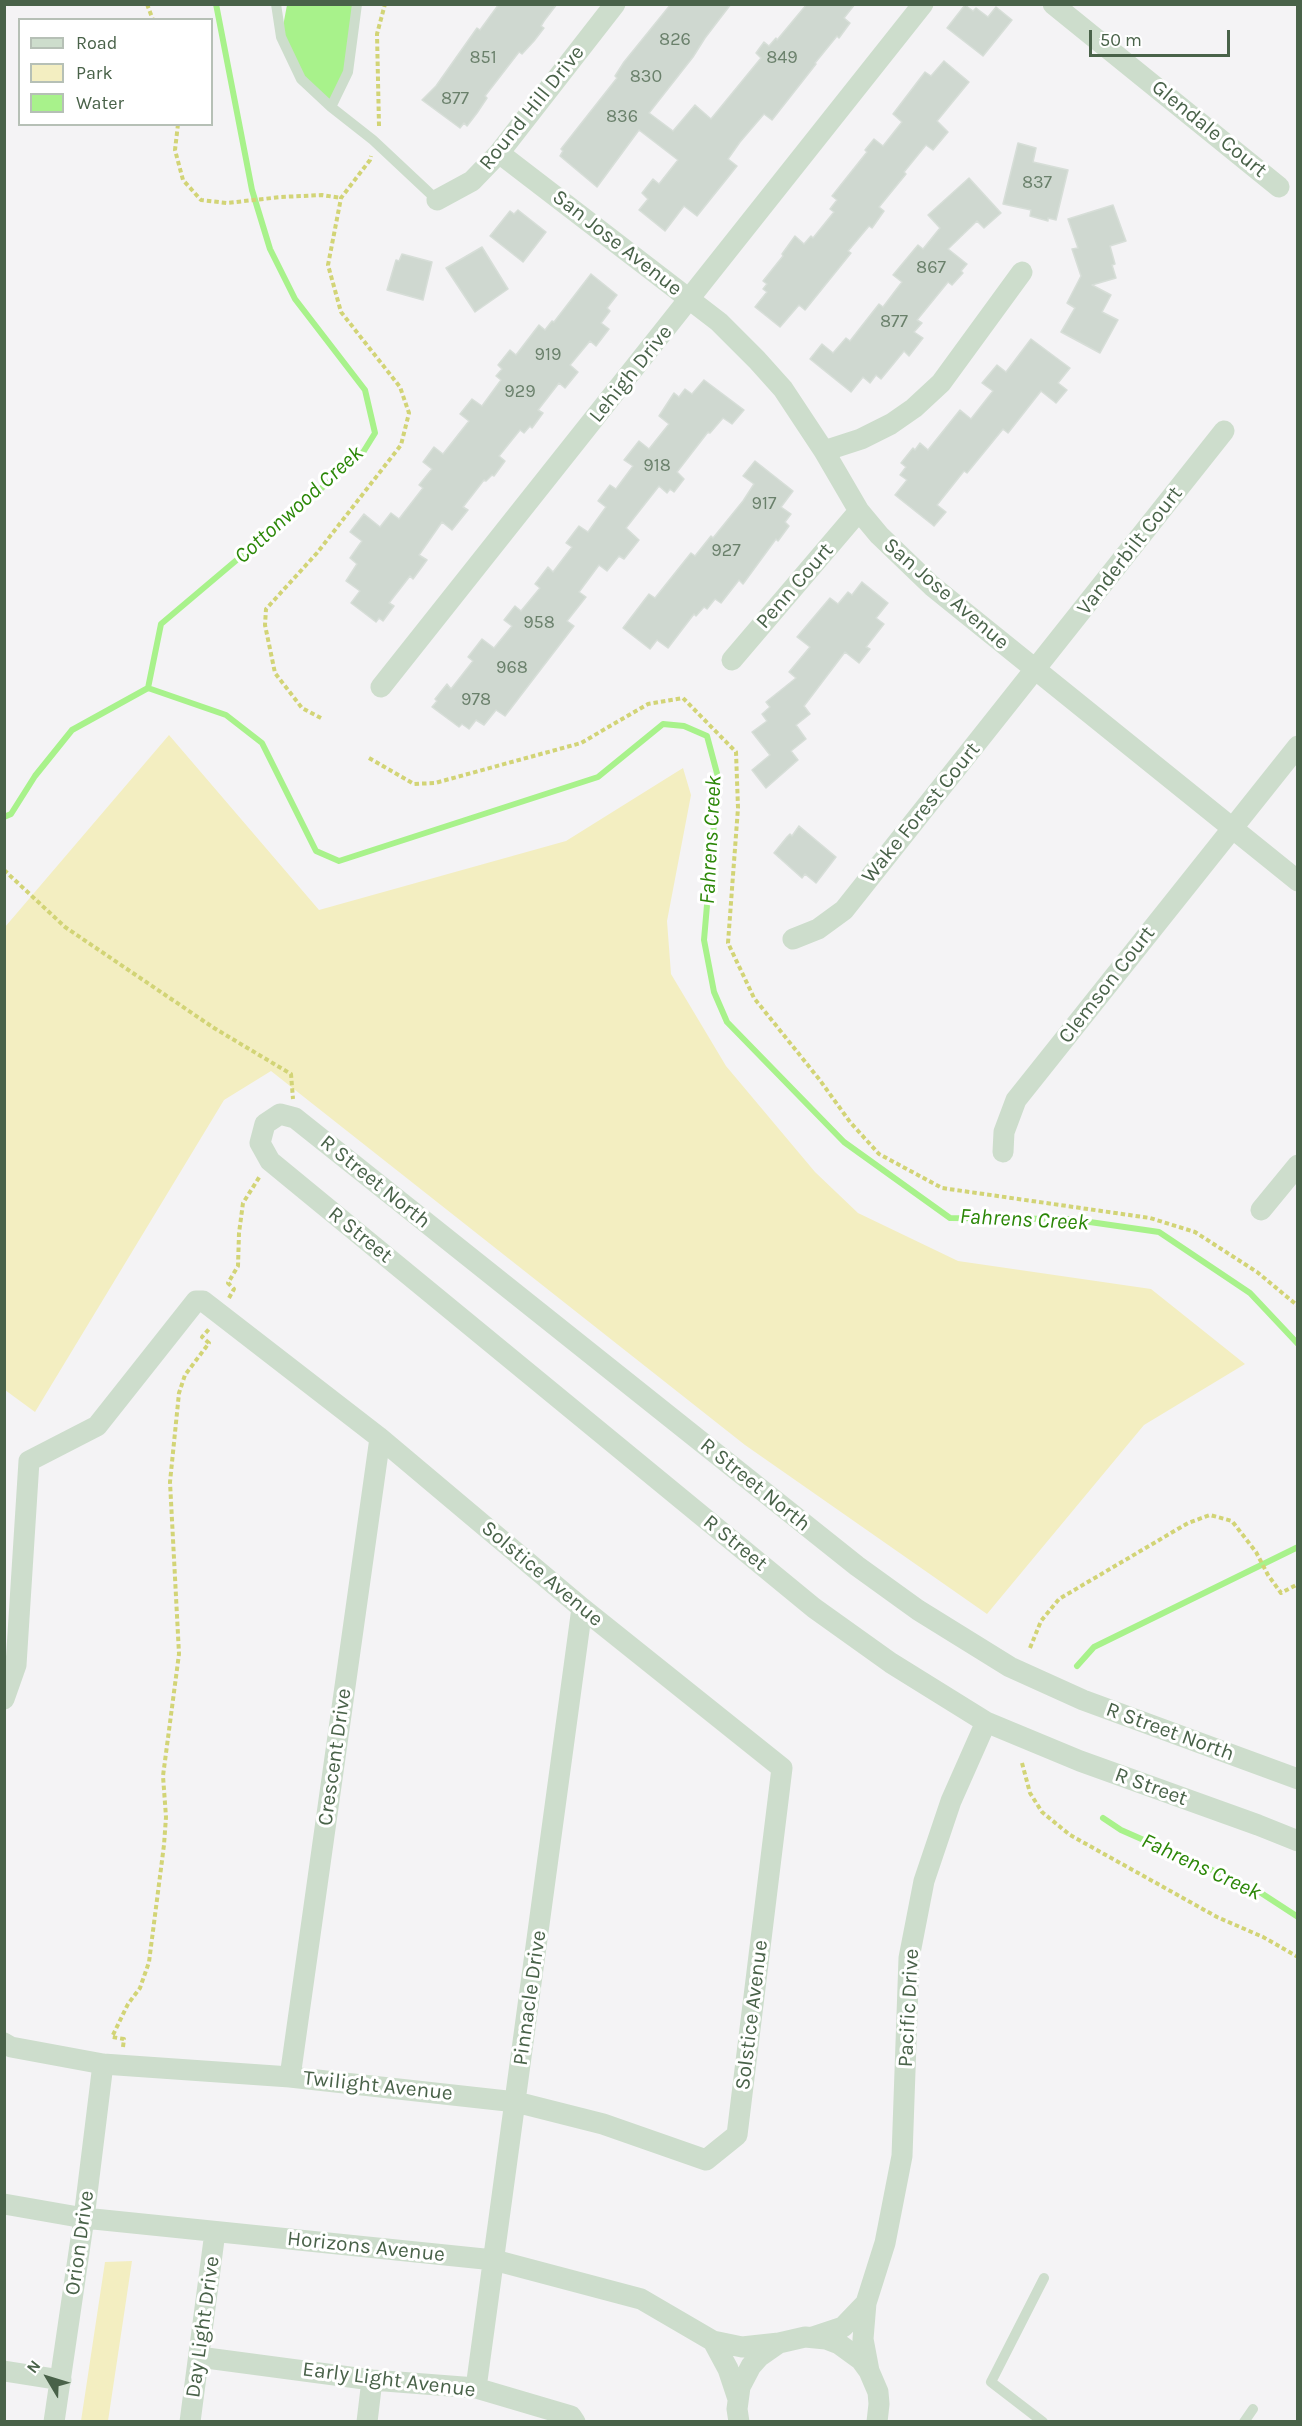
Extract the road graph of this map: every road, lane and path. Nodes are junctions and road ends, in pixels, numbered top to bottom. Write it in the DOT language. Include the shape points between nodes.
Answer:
graph roads {
  1 [pos="276,4"];
  2 [pos="357,4"];
  3 [pos="385,4"];
  4 [pos="615,4"];
  5 [pos="923,4"];
  6 [pos="1053,4"];
  7 [pos="331,107"];
  8 [pos="178,126"];
  9 [pos="373,140"];
  10 [pos="499,153"];
  11 [pos="1279,187"];
  12 [pos="341,198"];
  13 [pos="437,200"];
  14 [pos="1022,272"];
  15 [pos="690,300"];
  16 [pos="1224,431"];
  17 [pos="824,451"];
  18 [pos="859,512"];
  19 [pos="732,660"];
  20 [pos="1036,670"];
  21 [pos="381,687"];
  22 [pos="321,718"];
  23 [pos="1298,746"];
  24 [pos="369,758"];
  25 [pos="1232,828"];
  26 [pos="4,870"];
  27 [pos="1298,881"];
  28 [pos="793,939"];
  29 [pos="295,1118"];
  30 [pos="1003,1152"];
  31 [pos="270,1161"];
  32 [pos="1298,1164"];
  33 [pos="1261,1210"];
  34 [pos="1298,1306"];
  35 [pos="224,1317"];
  36 [pos="380,1438"];
  37 [pos="1298,1584"];
  38 [pos="582,1608"];
  39 [pos="1030,1648"];
  40 [pos="10,1664"];
  41 [pos="4,1700"];
  42 [pos="986,1722"];
  43 [pos="1022,1763"];
  44 [pos="1298,1779"];
  45 [pos="1298,1841"];
  46 [pos="1298,1957"];
  47 [pos="4,2043"];
  48 [pos="112,2065"];
  49 [pos="290,2077"];
  50 [pos="516,2102"];
  51 [pos="737,2135"];
  52 [pos="4,2204"];
  53 [pos="84,2218"];
  54 [pos="215,2232"];
  55 [pos="494,2260"];
  56 [pos="1044,2278"];
  57 [pos="867,2303"];
  58 [pos="813,2337"];
  59 [pos="713,2341"];
  60 [pos="778,2343"];
  61 [pos="199,2356"];
  62 [pos="4,2371"];
  63 [pos="869,2371"];
  64 [pos="61,2380"];
  65 [pos="372,2380"];
  66 [pos="476,2388"];
  67 [pos="738,2399"];
  68 [pos="1253,2409"];
  69 [pos="879,2419"];
  70 [pos="54,2421"];
  71 [pos="190,2421"];
  72 [pos="366,2421"];
  73 [pos="574,2421"];
  74 [pos="739,2421"];
  75 [pos="1043,2421"];
  76 [pos="1244,2421"];
  1 -- 7 [label="lane" via="281,37 301,79"];
  2 -- 7 [label="lane" via="348,72"];
  3 -- 9 [label="path" via="377,34 379,133"];
  4 -- 10 [label="street, Round Hill Drive"];
  5 -- 15 [label="street, Lehigh Drive"];
  6 -- 11 [label="street, Glendale Court"];
  7 -- 9 [label="lane"];
  8 -- 12 [label="path" via="175,150 183,180 201,200 234,202 322,195"];
  9 -- 12 [label="path" via="370,160"];
  9 -- 13 [label="lane"];
  10 -- 13 [label="street, Round Hill Drive" via="472,181"];
  10 -- 15 [label="street, San Jose Avenue"];
  12 -- 22 [label="path" via="328,266 341,312 400,387 409,413 401,445 317,553 266,609 265,625 275,673 302,708"];
  14 -- 17 [label="street" via="941,383 914,408 861,440"];
  15 -- 17 [label="street, San Jose Avenue" via="719,322 783,389"];
  15 -- 21 [label="street, Lehigh Drive"];
  16 -- 20 [label="street, Vanderbilt Court"];
  17 -- 18 [label="street, San Jose Avenue"];
  18 -- 19 [label="street, Penn Court"];
  18 -- 20 [label="street, San Jose Avenue" via="932,586"];
  20 -- 25 [label="street, San Jose Avenue"];
  20 -- 28 [label="street, Wake Forest Court" via="844,910 818,929"];
  23 -- 25 [label="street, Clemson Court"];
  24 -- 34 [label="path" via="414,784 435,783 581,743 648,704 683,698 736,752 738,808 728,943 754,998 849,1122 879,1154 942,1188 1150,1218 1195,1232 1257,1272"];
  25 -- 27 [label="street, San Jose Avenue"];
  25 -- 30 [label="street, Clemson Court" via="1016,1100 1004,1132"];
  26 -- 29 [label="path" via="65,927 214,1028 291,1074"];
  29 -- 31 [label="street" via="280,1114 265,1124 260,1143"];
  29 -- 44 [label="street, R Street North" via="857,1566 918,1610 1010,1667 1083,1700"];
  31 -- 35 [label="path" via="243,1203 238,1266 228,1283 234,1289"];
  31 -- 42 [label="street, R Street" via="814,1608 891,1663"];
  32 -- 33 [label="street"];
  35 -- 36 [label="street, Solstice Avenue"];
  35 -- 40 [label="street, Solstice Avenue" via="203,1301 196,1301 98,1426 28,1461 24,1553"];
  35 -- 48 [label="path" via="202,1337 209,1343 185,1375 179,1393 170,1482 179,1653 163,1776 164,1845 149,1962 140,1988 112,2037 124,2039"];
  36 -- 38 [label="street, Solstice Avenue"];
  36 -- 49 [label="street, Crescent Drive"];
  37 -- 39 [label="path" via="1281,1593 1232,1521 1210,1515 1188,1522 1059,1599 1041,1621"];
  38 -- 50 [label="street, Pinnacle Drive"];
  38 -- 51 [label="street, Solstice Avenue" via="782,1768"];
  40 -- 41 [label="street"];
  42 -- 45 [label="street, R Street"];
  42 -- 57 [label="street, Pacific Drive" via="951,1801 924,1881 909,1958 902,2156 885,2243"];
  43 -- 46 [label="path" via="1030,1793 1042,1812 1070,1835"];
  47 -- 48 [label="street, Twilight Avenue"];
  48 -- 49 [label="street, Twilight Avenue"];
  48 -- 53 [label="street, Orion Drive"];
  49 -- 50 [label="street, Twilight Avenue"];
  50 -- 51 [label="street, Twilight Avenue" via="603,2124 706,2160"];
  50 -- 55 [label="street, Pinnacle Drive"];
  52 -- 53 [label="street, Horizons Avenue"];
  53 -- 54 [label="street, Horizons Avenue"];
  53 -- 64 [label="street, Orion Drive"];
  54 -- 55 [label="street, Horizons Avenue"];
  54 -- 61 [label="street, Day Light Drive"];
  55 -- 59 [label="street, Horizons Avenue" via="641,2299"];
  55 -- 66 [label="street, Pinnacle Drive"];
  56 -- 75 [label="lane" via="992,2382"];
  57 -- 58 [label="street, Pacific Drive" via="843,2326"];
  57 -- 63 [label="street, Pacific Drive" via="863,2339"];
  58 -- 60 [label="street, Horizons Avenue"];
  58 -- 63 [label="street" via="845,2347"];
  59 -- 60 [label="street, Horizons Avenue" via="742,2347"];
  59 -- 67 [label="street"];
  60 -- 67 [label="street" via="751,2366"];
  61 -- 65 [label="street, Early Light Avenue"];
  61 -- 71 [label="street, Day Light Drive"];
  62 -- 64 [label="street"];
  63 -- 69 [label="street, Pacific Drive" via="878,2392"];
  64 -- 70 [label="street, Orion Drive"];
  65 -- 66 [label="street, Early Light Avenue"];
  65 -- 72 [label="street"];
  66 -- 73 [label="street, Early Light Avenue" via="571,2416"];
  67 -- 74 [label="street"];
  68 -- 76 [label="lane"];
}
